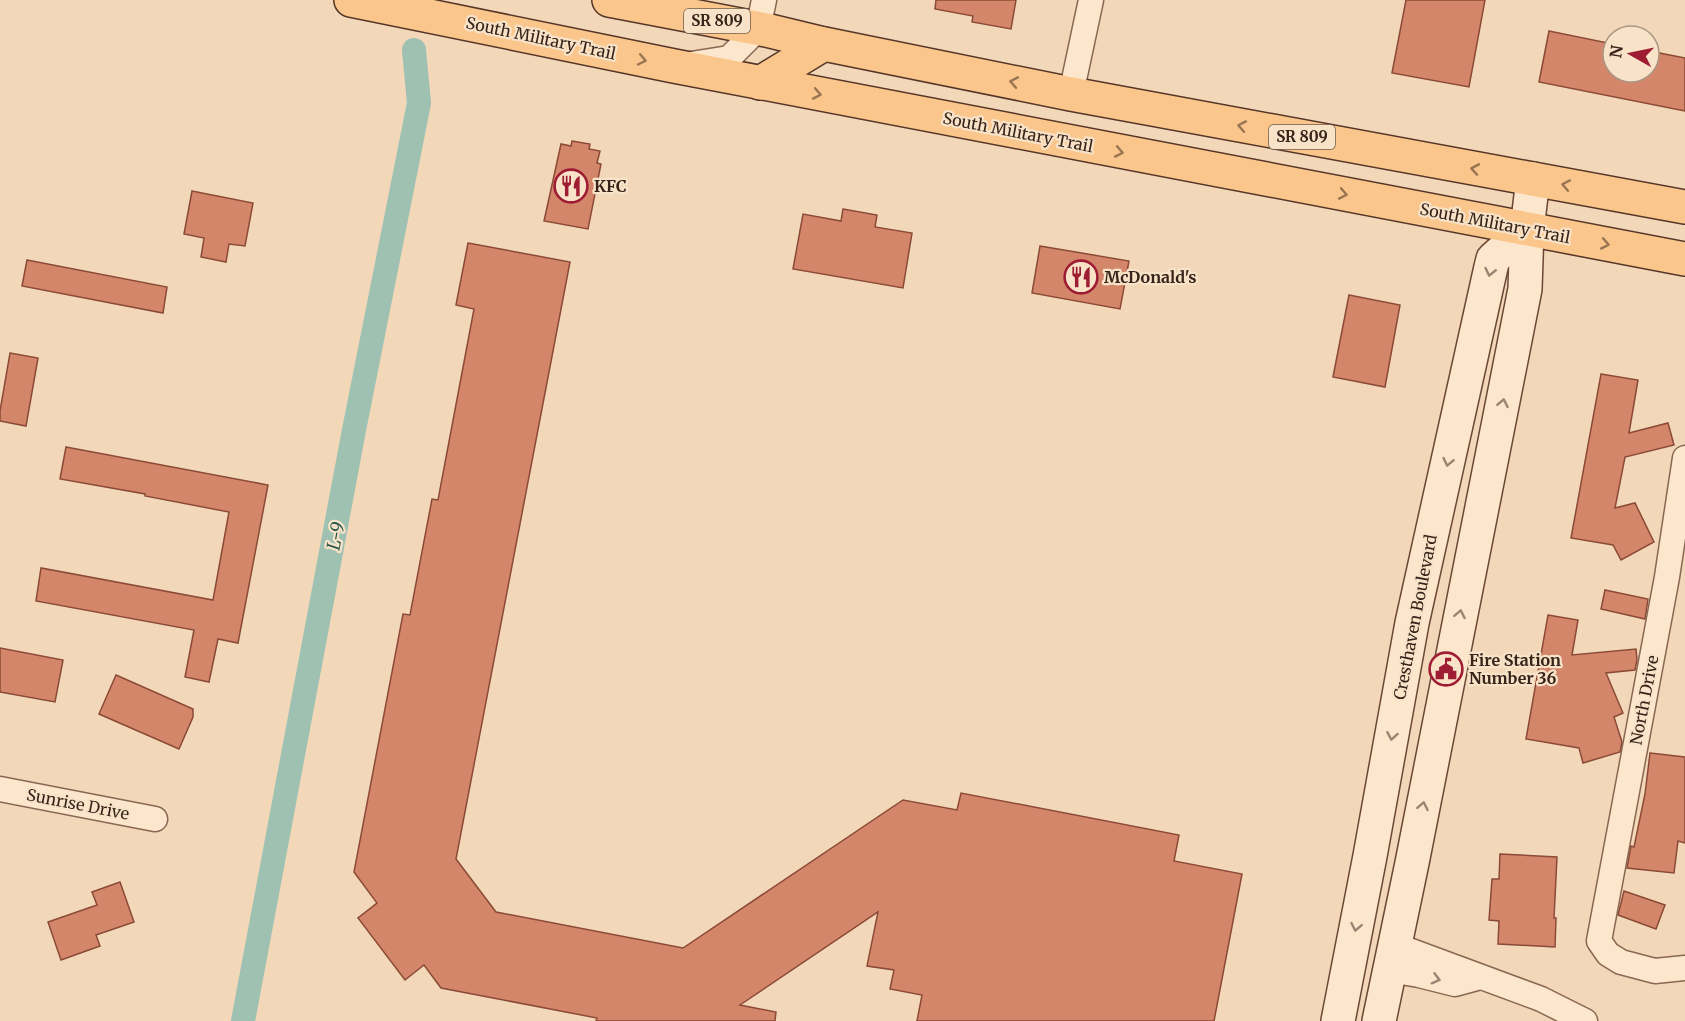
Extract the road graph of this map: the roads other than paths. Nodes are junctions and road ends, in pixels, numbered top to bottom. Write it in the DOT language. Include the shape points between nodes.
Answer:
graph roads {
  1 [pos="351,0"];
  2 [pos="609,0"];
  3 [pos="1091,0"];
  4 [pos="761,15"];
  5 [pos="824,44"];
  6 [pos="674,66"];
  7 [pos="760,83"];
  8 [pos="1071,94"];
  9 [pos="1533,179"];
  10 [pos="1685,207"];
  11 [pos="1527,229"];
  12 [pos="1685,259"];
  13 [pos="1685,458"];
  14 [pos="0,789"];
  15 [pos="155,819"];
  16 [pos="1392,957"];
  17 [pos="1685,968"];
  18 [pos="1338,1021"];
  19 [pos="1379,1021"];
  20 [pos="1585,1021"];
  1 -- 6 [label="main road, South Military Trail, one-way"];
  2 -- 4 [label="main road, SR 809"];
  3 -- 8 [label="street"];
  4 -- 5 [label="main road, SR 809"];
  4 -- 6 [label="street" via="729,57"];
  5 -- 7 [label="main road"];
  8 -- 5 [label="main road, SR 809, one-way"];
  6 -- 7 [label="main road, South Military Trail"];
  7 -- 11 [label="main road, South Military Trail, one-way"];
  9 -- 8 [label="main road, SR 809, one-way"];
  10 -- 9 [label="main road, SR 809, one-way"];
  9 -- 11 [label="street"];
  11 -- 12 [label="main road, South Military Trail, one-way"];
  16 -- 11 [label="street, one-way" via="1525,290"];
  11 -- 18 [label="street, Cresthaven Boulevard, one-way" via="1493,259 1491,267 1412,623"];
  13 -- 17 [label="street, North Drive" via="1599,941 1608,954 1621,962 1655,972"];
  14 -- 15 [label="street, Sunrise Drive"];
  16 -- 19 [label="street"];
  16 -- 20 [label="street" via="1419,975 1455,984 1482,977"];
}
